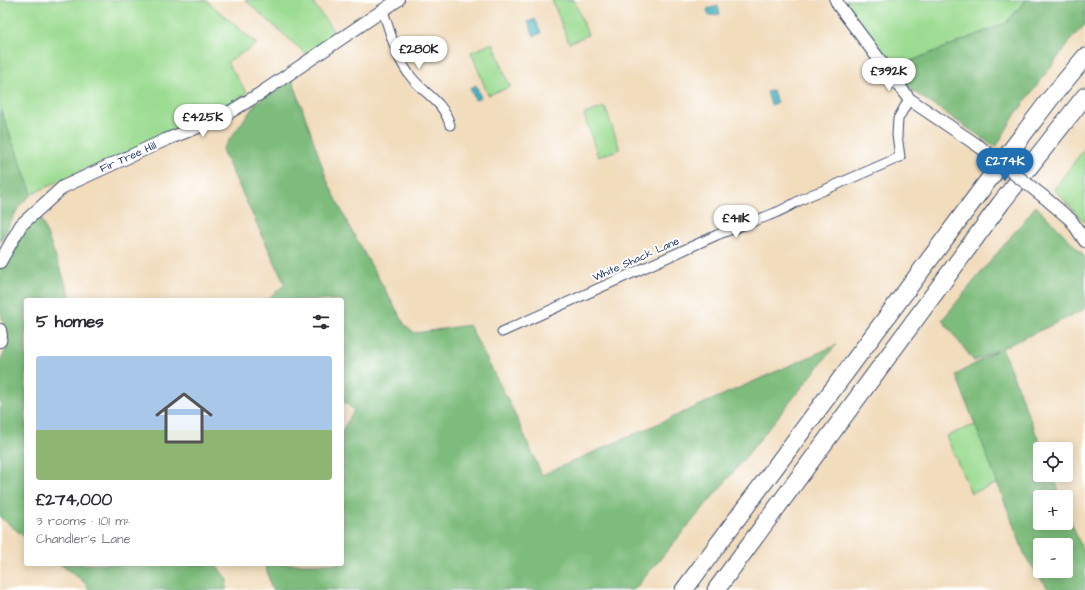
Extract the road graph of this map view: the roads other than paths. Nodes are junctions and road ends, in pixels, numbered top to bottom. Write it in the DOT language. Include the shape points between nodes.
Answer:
graph roads {
  1 [pos="398,0"];
  2 [pos="836,0"];
  3 [pos="383,11"];
  4 [pos="1085,57"];
  5 [pos="1085,96"];
  6 [pos="910,99"];
  7 [pos="450,125"];
  8 [pos="1085,241"];
  9 [pos="0,262"];
  10 [pos="0,330"];
  11 [pos="502,332"];
  12 [pos="0,341"];
  13 [pos="684,590"];
  14 [pos="716,590"];
  1 -- 3 [label="street, Fir Tree Hill"];
  2 -- 6 [label="street"];
  3 -- 7 [label="street" via="406,70 419,86 440,104"];
  3 -- 9 [label="street, Fir Tree Hill" via="230,112 63,187 21,225"];
  4 -- 13 [label="highway" via="984,186"];
  5 -- 14 [label="highway" via="1002,203"];
  6 -- 8 [label="street, bridge" via="980,147 1044,197 1071,220"];
  6 -- 11 [label="street, White Shack Lane" via="898,119 900,156"];
  10 -- 12 [label="street"];
}
